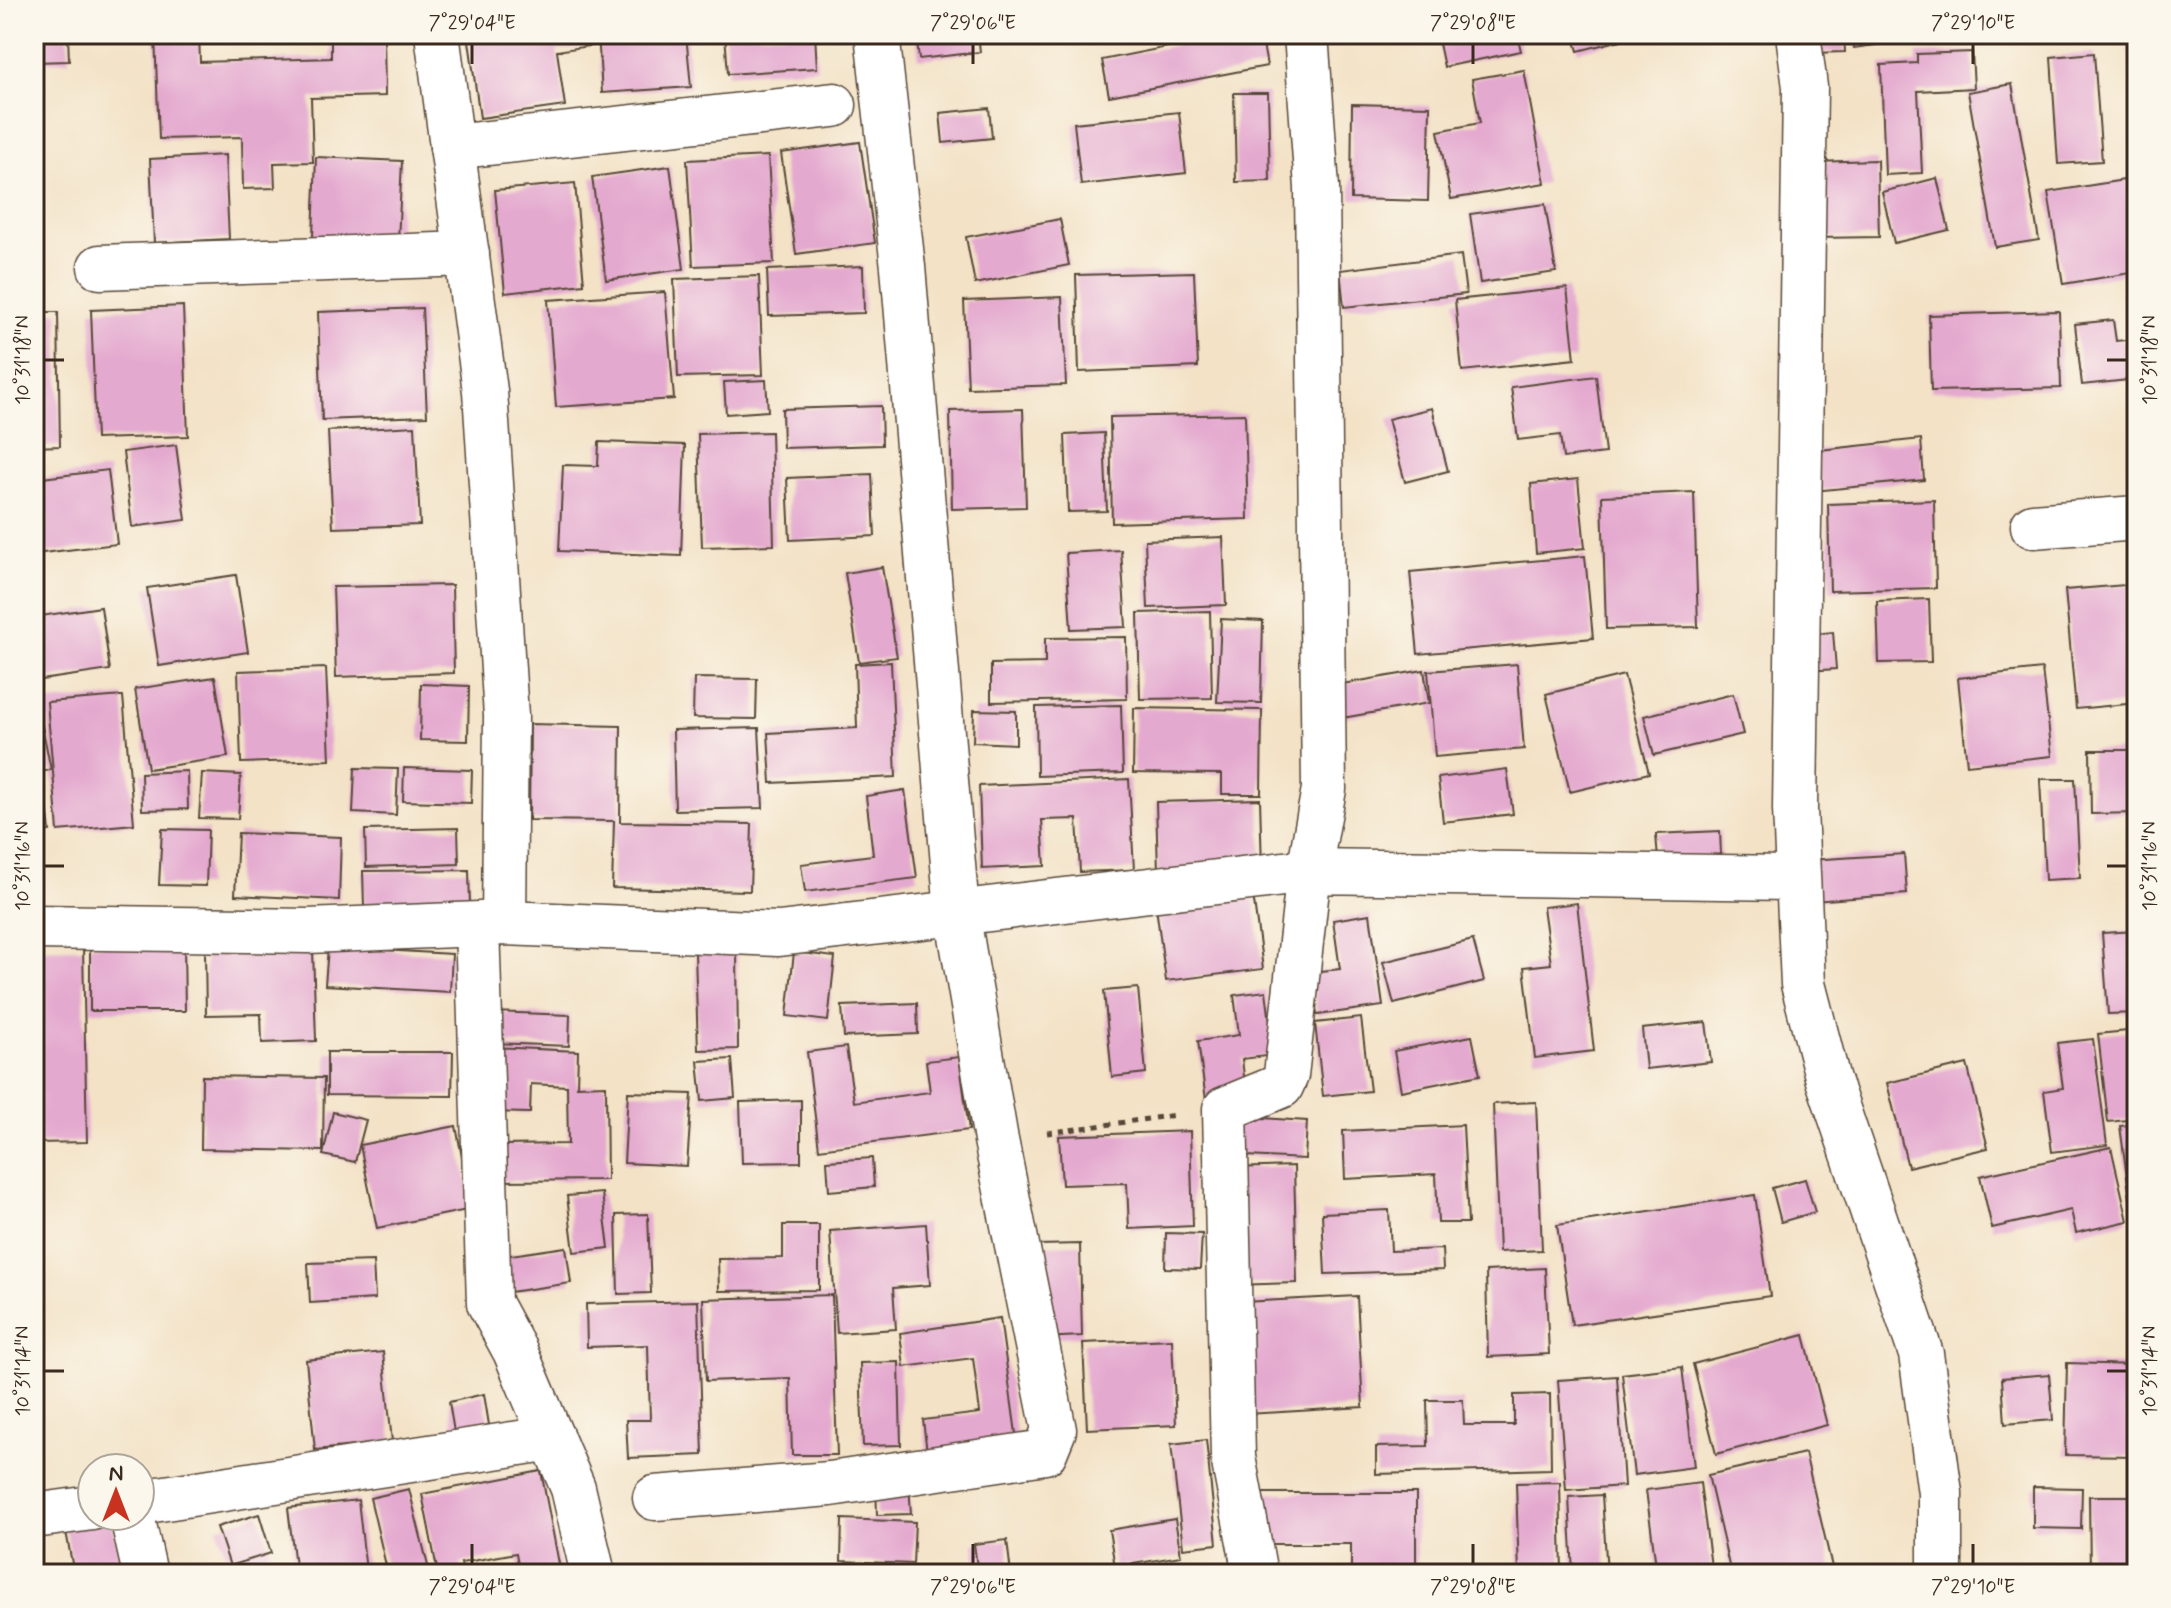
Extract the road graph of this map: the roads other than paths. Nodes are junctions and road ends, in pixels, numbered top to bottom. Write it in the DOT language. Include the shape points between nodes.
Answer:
graph roads {
  1 [pos="437,34"];
  2 [pos="877,34"];
  3 [pos="1306,34"];
  4 [pos="1798,34"];
  5 [pos="834,105"];
  6 [pos="452,147"];
  7 [pos="467,254"];
  8 [pos="100,267"];
  9 [pos="2137,518"];
  10 [pos="2033,526"];
  11 [pos="1309,871"];
  12 [pos="1797,878"];
  13 [pos="957,912"];
  14 [pos="491,924"];
  15 [pos="34,927"];
  16 [pos="552,1438"];
  17 [pos="655,1498"];
  18 [pos="156,1500"];
  19 [pos="76,1510"];
  20 [pos="34,1516"];
  21 [pos="136,1532"];
  22 [pos="145,1574"];
  23 [pos="593,1574"];
  24 [pos="1255,1574"];
  25 [pos="1940,1574"];
  1 -- 6 [label="street"];
  2 -- 13 [label="street" via="903,267"];
  3 -- 11 [label="street" via="1317,188 1324,789"];
  4 -- 12 [label="street" via="1805,87"];
  5 -- 6 [label="street"];
  6 -- 7 [label="street"];
  7 -- 8 [label="street"];
  7 -- 14 [label="street" via="485,391 506,716"];
  9 -- 10 [label="street"];
  11 -- 12 [label="street"];
  11 -- 13 [label="street"];
  11 -- 24 [label="street" via="1286,1075 1281,1086 1225,1109 1233,1457"];
  12 -- 25 [label="street" via="1803,984 1828,1080 1921,1354 1940,1493"];
  13 -- 14 [label="street" via="779,934"];
  13 -- 17 [label="street" via="1054,1430 1045,1452 830,1484"];
  14 -- 15 [label="street" via="308,931"];
  14 -- 16 [label="street" via="489,1303"];
  16 -- 18 [label="street"];
  16 -- 23 [label="street" via="573,1488"];
  19 -- 20 [label="street"];
  21 -- 22 [label="street"];
}
